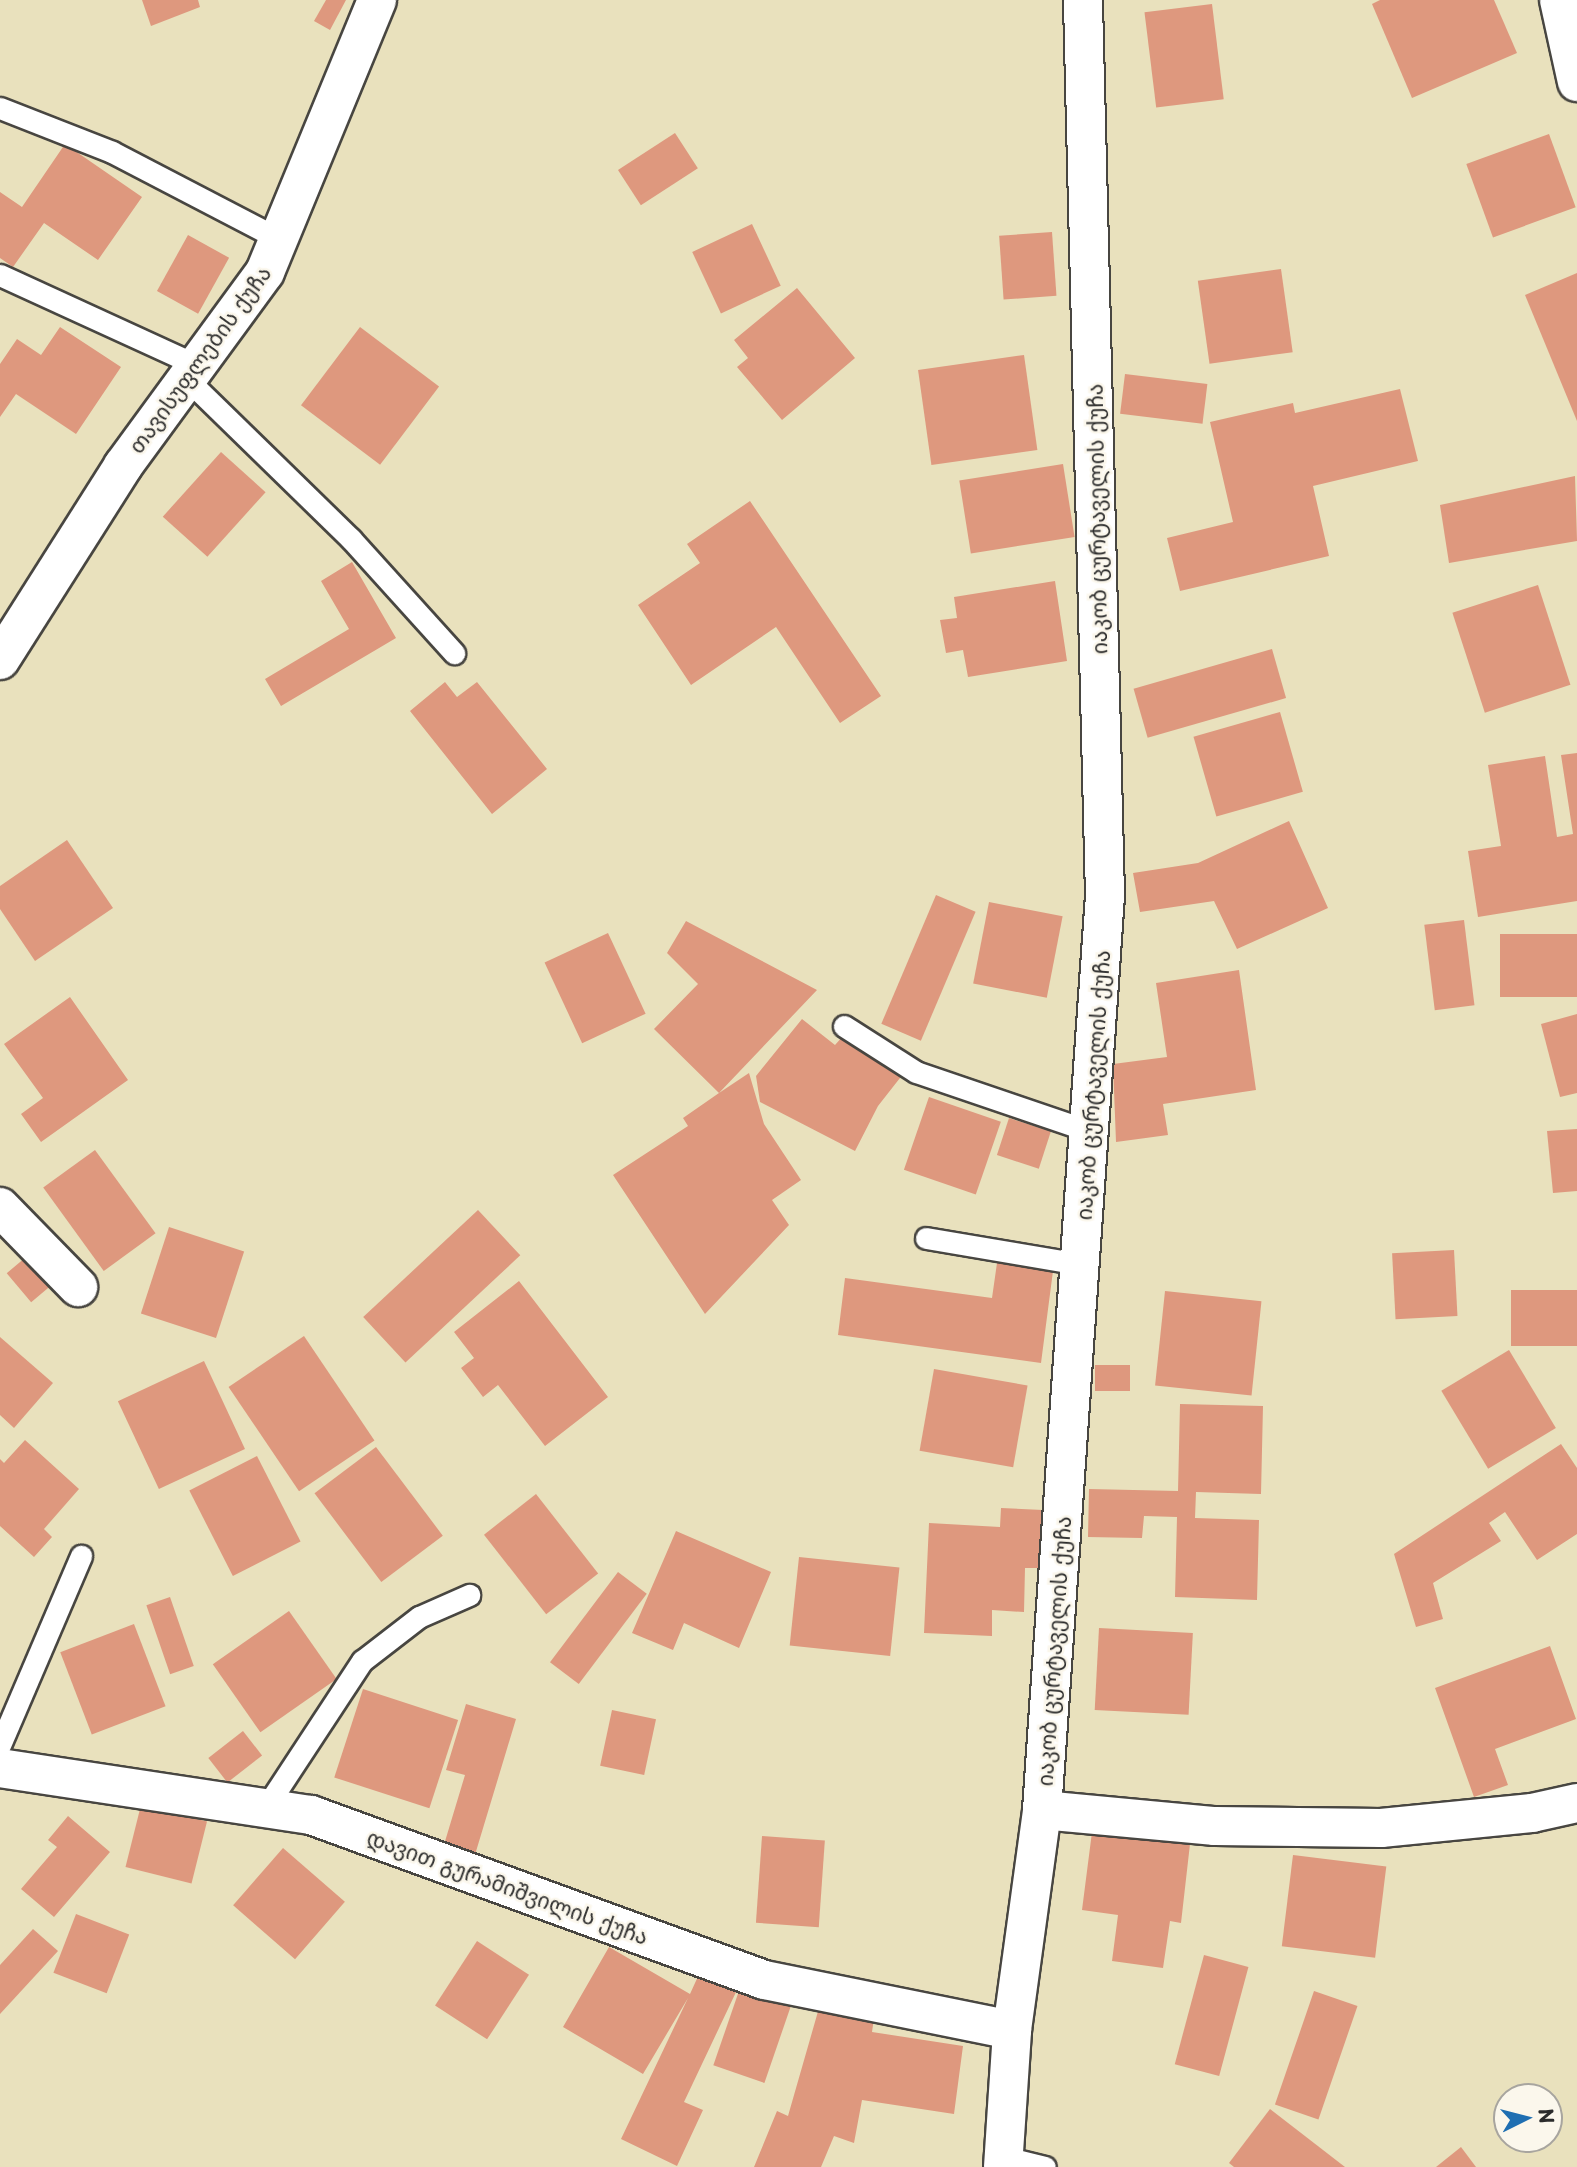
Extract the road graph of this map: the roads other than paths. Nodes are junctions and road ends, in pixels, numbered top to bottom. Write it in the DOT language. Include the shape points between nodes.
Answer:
graph roads {
  1 [pos="377,0"];
  2 [pos="1083,0"];
  3 [pos="1559,0"];
  4 [pos="1577,82"];
  5 [pos="0,108"];
  6 [pos="279,239"];
  7 [pos="0,275"];
  8 [pos="192,372"];
  9 [pos="454,653"];
  10 [pos="0,660"];
  11 [pos="844,1026"];
  12 [pos="1088,1131"];
  13 [pos="0,1207"];
  14 [pos="926,1237"];
  15 [pos="1079,1265"];
  16 [pos="78,1287"];
  17 [pos="81,1556"];
  18 [pos="469,1595"];
  19 [pos="0,1745"];
  20 [pos="0,1768"];
  21 [pos="1577,1803"];
  22 [pos="266,1807"];
  23 [pos="1042,1810"];
  24 [pos="1012,2030"];
  25 [pos="1003,2162"];
  26 [pos="1045,2167"];
  1 -- 6 [label="street, თავისუფლების ქუჩა"];
  2 -- 12 [label="street, იაკობ ცურტაველის ქუჩა" via="1105,896"];
  3 -- 4 [label="street"];
  5 -- 6 [label="lane" via="112,152"];
  6 -- 8 [label="street, თავისუფლების ქუჩა" via="265,272"];
  7 -- 8 [label="lane"];
  8 -- 9 [label="lane"];
  8 -- 10 [label="street, თავისუფლების ქუჩა" via="123,466"];
  11 -- 12 [label="lane" via="916,1072"];
  12 -- 15 [label="street, იაკობ ცურტაველის ქუჩა"];
  13 -- 16 [label="street"];
  14 -- 15 [label="lane"];
  15 -- 23 [label="street, იაკობ ცურტაველის ქუჩა"];
  17 -- 19 [label="lane"];
  18 -- 22 [label="lane" via="419,1616 362,1661"];
  20 -- 22 [label="street, დავით გურამიშვილის ქუჩა"];
  21 -- 23 [label="street" via="1532,1813 1381,1828 1215,1826"];
  22 -- 24 [label="street, დავით გურამიშვილის ქუჩა" via="312,1815 764,1980"];
  23 -- 24 [label="street, იაკობ ცურტაველის ქუჩა"];
  24 -- 25 [label="street, იაკობ ცურტაველის ქუჩა"];
  25 -- 26 [label="lane"];
}
